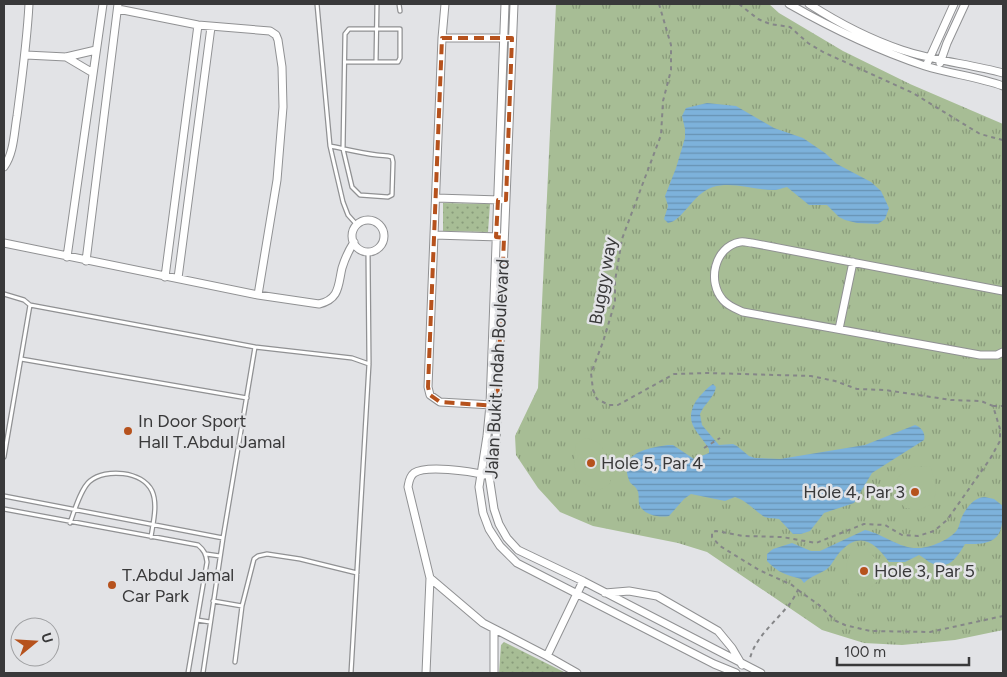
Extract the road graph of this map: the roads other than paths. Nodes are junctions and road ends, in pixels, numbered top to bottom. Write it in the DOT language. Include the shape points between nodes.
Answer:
graph roads {
  1 [pos="29,4"];
  2 [pos="103,4"];
  3 [pos="317,4"];
  4 [pos="378,4"];
  5 [pos="400,4"];
  6 [pos="446,4"];
  7 [pos="505,4"];
  8 [pos="514,4"];
  9 [pos="789,4"];
  10 [pos="808,4"];
  11 [pos="954,4"];
  12 [pos="965,4"];
  13 [pos="118,6"];
  14 [pos="400,11"];
  15 [pos="198,25"];
  16 [pos="211,27"];
  17 [pos="377,28"];
  18 [pos="442,38"];
  19 [pos="504,38"];
  20 [pos="512,38"];
  21 [pos="96,50"];
  22 [pos="26,55"];
  23 [pos="66,57"];
  24 [pos="931,57"];
  25 [pos="941,61"];
  26 [pos="345,62"];
  27 [pos="376,62"];
  28 [pos="926,66"];
  29 [pos="938,69"];
  30 [pos="93,73"];
  31 [pos="1003,73"];
  32 [pos="1003,86"];
  33 [pos="330,146"];
  34 [pos="343,149"];
  35 [pos="4,167"];
  36 [pos="436,198"];
  37 [pos="502,200"];
  38 [pos="357,225"];
  39 [pos="434,235"];
  40 [pos="500,237"];
  41 [pos="354,242"];
  42 [pos="4,243"];
  43 [pos="368,252"];
  44 [pos="67,257"];
  45 [pos="86,261"];
  46 [pos="852,262"];
  47 [pos="165,277"];
  48 [pos="178,278"];
  49 [pos="1003,291"];
  50 [pos="4,294"];
  51 [pos="258,295"];
  52 [pos="30,305"];
  53 [pos="839,329"];
  54 [pos="256,347"];
  55 [pos="1003,352"];
  56 [pos="21,360"];
  57 [pos="369,364"];
  58 [pos="247,398"];
  59 [pos="493,406"];
  60 [pos="4,457"];
  61 [pos="480,474"];
  62 [pos="490,476"];
  63 [pos="4,496"];
  64 [pos="4,509"];
  65 [pos="74,510"];
  66 [pos="70,523"];
  67 [pos="153,525"];
  68 [pos="151,537"];
  69 [pos="223,538"];
  70 [pos="206,554"];
  71 [pos="220,556"];
  72 [pos="357,573"];
  73 [pos="430,578"];
  74 [pos="583,581"];
  75 [pos="576,592"];
  76 [pos="605,593"];
  77 [pos="213,601"];
  78 [pos="242,606"];
  79 [pos="197,620"];
  80 [pos="210,622"];
  81 [pos="494,630"];
  82 [pos="547,656"];
  83 [pos="235,662"];
  84 [pos="745,666"];
  85 [pos="758,672"];
  86 [pos="188,673"];
  87 [pos="203,673"];
  88 [pos="351,673"];
  89 [pos="426,673"];
  90 [pos="494,673"];
  91 [pos="577,673"];
  92 [pos="736,673"];
  1 -- 22 [label="street"];
  2 -- 21 [label="street"];
  3 -- 33 [label="lane"];
  4 -- 17 [label="lane"];
  5 -- 14 [label="lane"];
  6 -- 18 [label="street"];
  7 -- 19 [label="street"];
  8 -- 20 [label="street"];
  9 -- 28 [label="street" via="865,44"];
  10 -- 24 [label="street" via="870,37"];
  11 -- 24 [label="street"];
  12 -- 25 [label="street"];
  13 -- 15 [label="street"];
  13 -- 45 [label="street"];
  15 -- 16 [label="street"];
  15 -- 47 [label="street"];
  16 -- 48 [label="street"];
  16 -- 51 [label="street" via="270,31 278,40 283,107 277,180"];
  17 -- 26 [label="lane" via="347,31"];
  17 -- 27 [label="lane"];
  17 -- 27 [label="lane" via="398,28 401,31 400,60"];
  18 -- 19 [label="street"];
  18 -- 36 [label="street"];
  19 -- 20 [label="street"];
  19 -- 37 [label="street"];
  20 -- 37 [label="street"];
  21 -- 23 [label="street"];
  21 -- 30 [label="street"];
  22 -- 23 [label="street"];
  22 -- 35 [label="street" via="10,155"];
  23 -- 30 [label="street"];
  24 -- 25 [label="street"];
  24 -- 28 [label="street"];
  25 -- 29 [label="street"];
  25 -- 31 [label="street"];
  26 -- 27 [label="lane"];
  26 -- 34 [label="lane"];
  28 -- 29 [label="street"];
  29 -- 32 [label="street"];
  30 -- 44 [label="street"];
  33 -- 34 [label="lane"];
  33 -- 38 [label="lane" via="343,202"];
  34 -- 34 [label="lane" via="392,158 392,195 360,195 356,192"];
  36 -- 37 [label="street"];
  36 -- 39 [label="street"];
  37 -- 40 [label="street"];
  38 -- 41 [label="street" via="353,233"];
  38 -- 43 [label="street" via="370,220 383,231 380,246"];
  39 -- 40 [label="street"];
  39 -- 59 [label="street" via="430,395 440,402"];
  40 -- 59 [label="street"];
  41 -- 43 [label="street"];
  41 -- 51 [label="street" via="345,259 336,294 328,302 319,304"];
  42 -- 44 [label="street"];
  43 -- 57 [label="lane"];
  44 -- 45 [label="street"];
  45 -- 47 [label="street"];
  46 -- 49 [label="street"];
  46 -- 53 [label="street"];
  46 -- 53 [label="street" via="740,242 729,247 715,266 716,290 732,308"];
  47 -- 48 [label="street"];
  48 -- 51 [label="street"];
  50 -- 52 [label="lane"];
  52 -- 54 [label="lane"];
  52 -- 56 [label="lane"];
  53 -- 55 [label="street" via="980,355"];
  54 -- 57 [label="lane" via="352,358"];
  54 -- 58 [label="lane"];
  56 -- 58 [label="lane"];
  56 -- 60 [label="lane"];
  57 -- 72 [label="lane"];
  58 -- 69 [label="lane"];
  59 -- 61 [label="street"];
  59 -- 62 [label="street, Jalan Bukit Indah Boulevard" via="496,441"];
  61 -- 62 [label="street"];
  61 -- 73 [label="street" via="424,470 409,479 408,487"];
  61 -- 75 [label="street" via="483,513 500,546 517,563"];
  62 -- 74 [label="street, Jalan Bukit Indah Boulevard" via="499,524 507,538 518,550"];
  63 -- 65 [label="lane"];
  64 -- 66 [label="lane"];
  65 -- 66 [label="lane"];
  65 -- 67 [label="lane"];
  65 -- 67 [label="lane" via="89,481 125,473 145,482 152,490 155,500"];
  66 -- 68 [label="lane"];
  67 -- 68 [label="lane"];
  67 -- 69 [label="lane"];
  68 -- 70 [label="lane" via="198,545"];
  69 -- 71 [label="lane"];
  70 -- 71 [label="lane"];
  70 -- 79 [label="lane"];
  71 -- 77 [label="lane"];
  72 -- 78 [label="lane" via="263,554 254,559"];
  72 -- 88 [label="lane"];
  73 -- 81 [label="street"];
  73 -- 89 [label="street"];
  74 -- 75 [label="street"];
  74 -- 76 [label="street, Jalan Bukit Indah Boulevard"];
  75 -- 82 [label="street"];
  75 -- 92 [label="street"];
  76 -- 84 [label="street, Jalan Bukit Indah Boulevard"];
  76 -- 84 [label="street" via="629,591 657,596 718,631"];
  77 -- 78 [label="lane"];
  77 -- 80 [label="lane"];
  78 -- 83 [label="lane"];
  79 -- 80 [label="lane"];
  79 -- 86 [label="lane"];
  80 -- 87 [label="lane"];
  81 -- 82 [label="street"];
  81 -- 90 [label="street"];
  82 -- 91 [label="street"];
  84 -- 85 [label="street, Jalan Bukit Indah Boulevard"];
}
